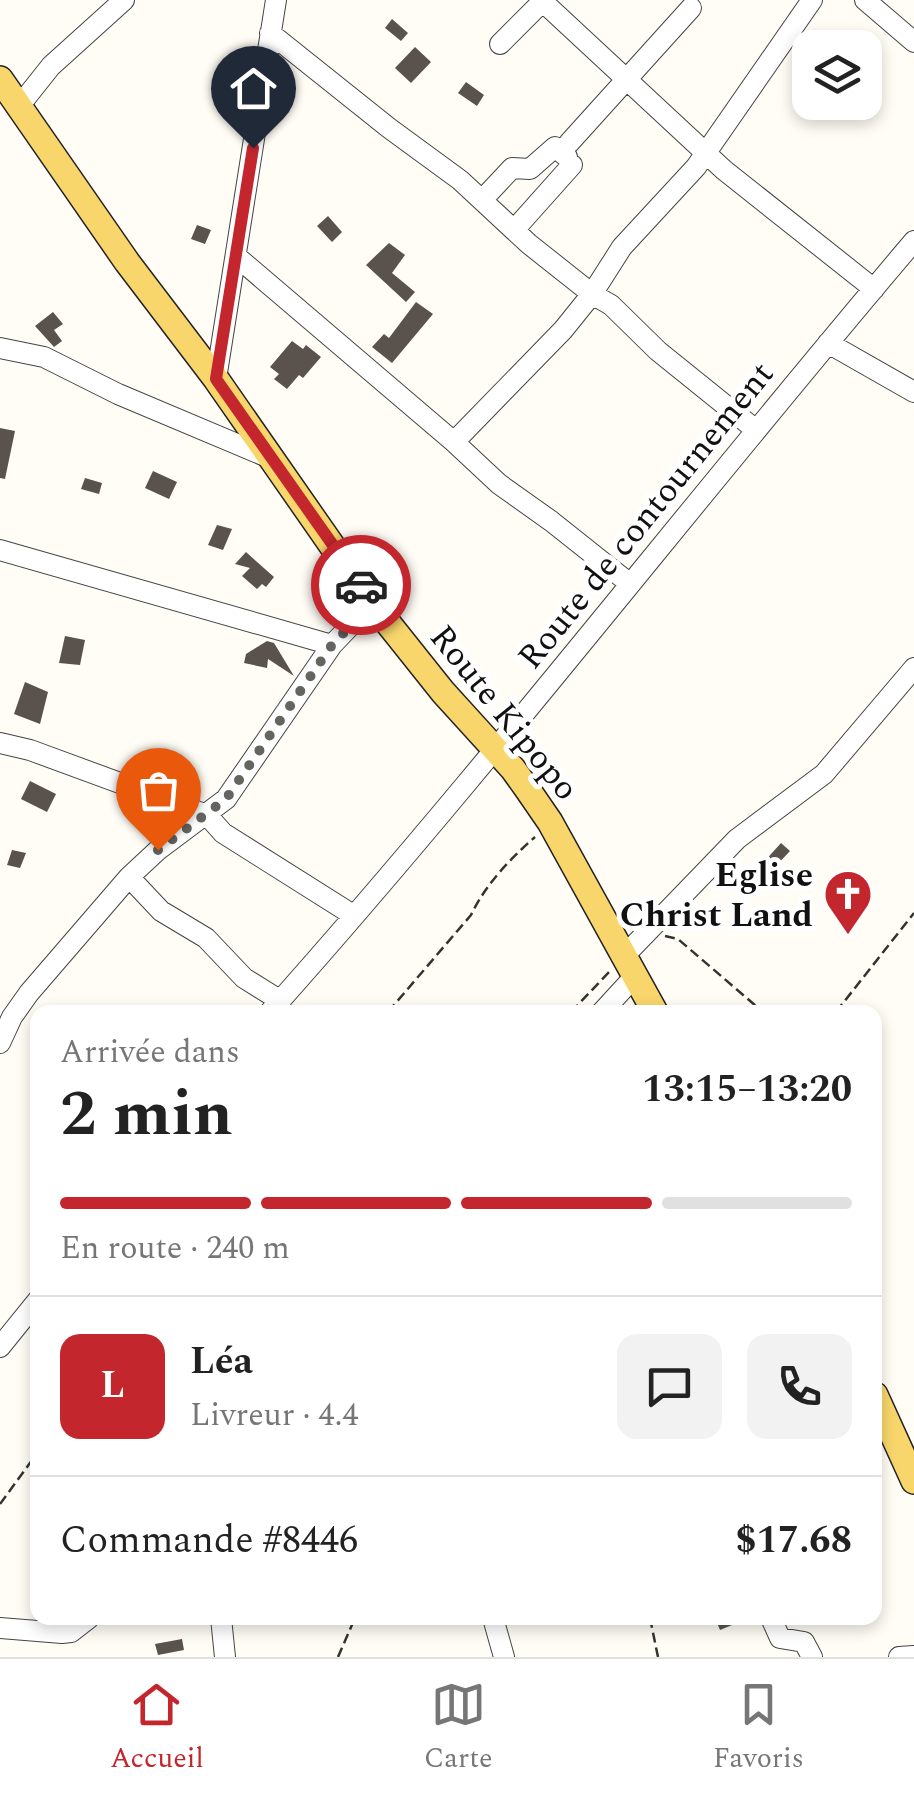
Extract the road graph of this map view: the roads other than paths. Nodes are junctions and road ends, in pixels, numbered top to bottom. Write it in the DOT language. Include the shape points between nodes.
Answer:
graph roads {
  1 [pos="124,0"];
  2 [pos="276,0"];
  3 [pos="543,0"];
  4 [pos="812,0"];
  5 [pos="865,0"];
  6 [pos="691,8"];
  7 [pos="270,33"];
  8 [pos="914,42"];
  9 [pos="500,44"];
  10 [pos="626,78"];
  11 [pos="0,79"];
  12 [pos="20,105"];
  13 [pos="705,152"];
  14 [pos="569,155"];
  15 [pos="482,200"];
  16 [pos="514,230"];
  17 [pos="914,241"];
  18 [pos="237,258"];
  19 [pos="874,288"];
  20 [pos="592,294"];
  21 [pos="828,342"];
  22 [pos="0,348"];
  23 [pos="216,379"];
  24 [pos="914,392"];
  25 [pos="756,430"];
  26 [pos="454,442"];
  27 [pos="270,458"];
  28 [pos="0,550"];
  29 [pos="629,583"];
  30 [pos="372,603"];
  31 [pos="332,645"];
  32 [pos="914,668"];
  33 [pos="0,742"];
  34 [pos="496,750"];
  35 [pos="207,815"];
  36 [pos="129,877"];
  37 [pos="353,915"];
  38 [pos="632,957"];
  39 [pos="274,1005"];
  40 [pos="278,1005"];
  41 [pos="606,1005"];
  42 [pos="653,1005"];
  43 [pos="0,1044"];
  44 [pos="30,1310"];
  45 [pos="0,1348"];
  46 [pos="882,1410"];
  47 [pos="913,1474"];
  48 [pos="80,1625"];
  49 [pos="222,1625"];
  50 [pos="496,1625"];
  51 [pos="774,1625"];
  52 [pos="0,1628"];
  53 [pos="914,1656"];
  54 [pos="225,1657"];
  55 [pos="504,1657"];
  56 [pos="812,1657"];
  57 [pos="898,1657"];
  1 -- 12 [label="street"];
  2 -- 7 [label="street"];
  3 -- 9 [label="street"];
  3 -- 10 [label="street"];
  4 -- 13 [label="street"];
  5 -- 8 [label="street"];
  6 -- 10 [label="street"];
  7 -- 15 [label="street"];
  7 -- 18 [label="street"];
  10 -- 13 [label="street"];
  10 -- 14 [label="street"];
  11 -- 12 [label="main road, Route Kipopo"];
  12 -- 23 [label="main road, Route Kipopo" via="126,262"];
  13 -- 19 [label="street"];
  13 -- 20 [label="street" via="622,247"];
  14 -- 15 [label="street" via="554,148 530,168 512,168"];
  14 -- 16 [label="street"];
  15 -- 16 [label="street"];
  16 -- 20 [label="street"];
  17 -- 19 [label="street, Route de contournement"];
  18 -- 23 [label="street"];
  18 -- 26 [label="street"];
  19 -- 21 [label="street, Route de contournement"];
  20 -- 25 [label="street"];
  20 -- 26 [label="street"];
  21 -- 24 [label="street"];
  21 -- 25 [label="street, Route de contournement"];
  22 -- 27 [label="street" via="44,357"];
  23 -- 27 [label="main road, Route Kipopo"];
  25 -- 29 [label="street, Route de contournement"];
  26 -- 29 [label="street"];
  27 -- 30 [label="main road, Route Kipopo"];
  28 -- 31 [label="street"];
  29 -- 34 [label="street, Route de contournement"];
  30 -- 31 [label="street"];
  30 -- 34 [label="main road, Route Kipopo"];
  31 -- 35 [label="street" via="226,799"];
  32 -- 38 [label="street" via="824,774 737,839"];
  33 -- 35 [label="street"];
  34 -- 37 [label="street, Route de contournement"];
  34 -- 38 [label="main road, Route Kipopo" via="550,822"];
  35 -- 36 [label="street"];
  35 -- 37 [label="street" via="224,833"];
  36 -- 39 [label="street" via="161,911 206,938"];
  36 -- 43 [label="street" via="29,993"];
  37 -- 40 [label="street, Route de contournement"];
  38 -- 41 [label="street"];
  38 -- 42 [label="main road, Route Kipopo"];
  44 -- 45 [label="street"];
  46 -- 47 [label="main road"];
  48 -- 52 [label="street" via="62,1634"];
  49 -- 54 [label="street"];
  50 -- 55 [label="street"];
  51 -- 56 [label="street" via="780,1638 804,1642"];
  53 -- 57 [label="street"];
}
